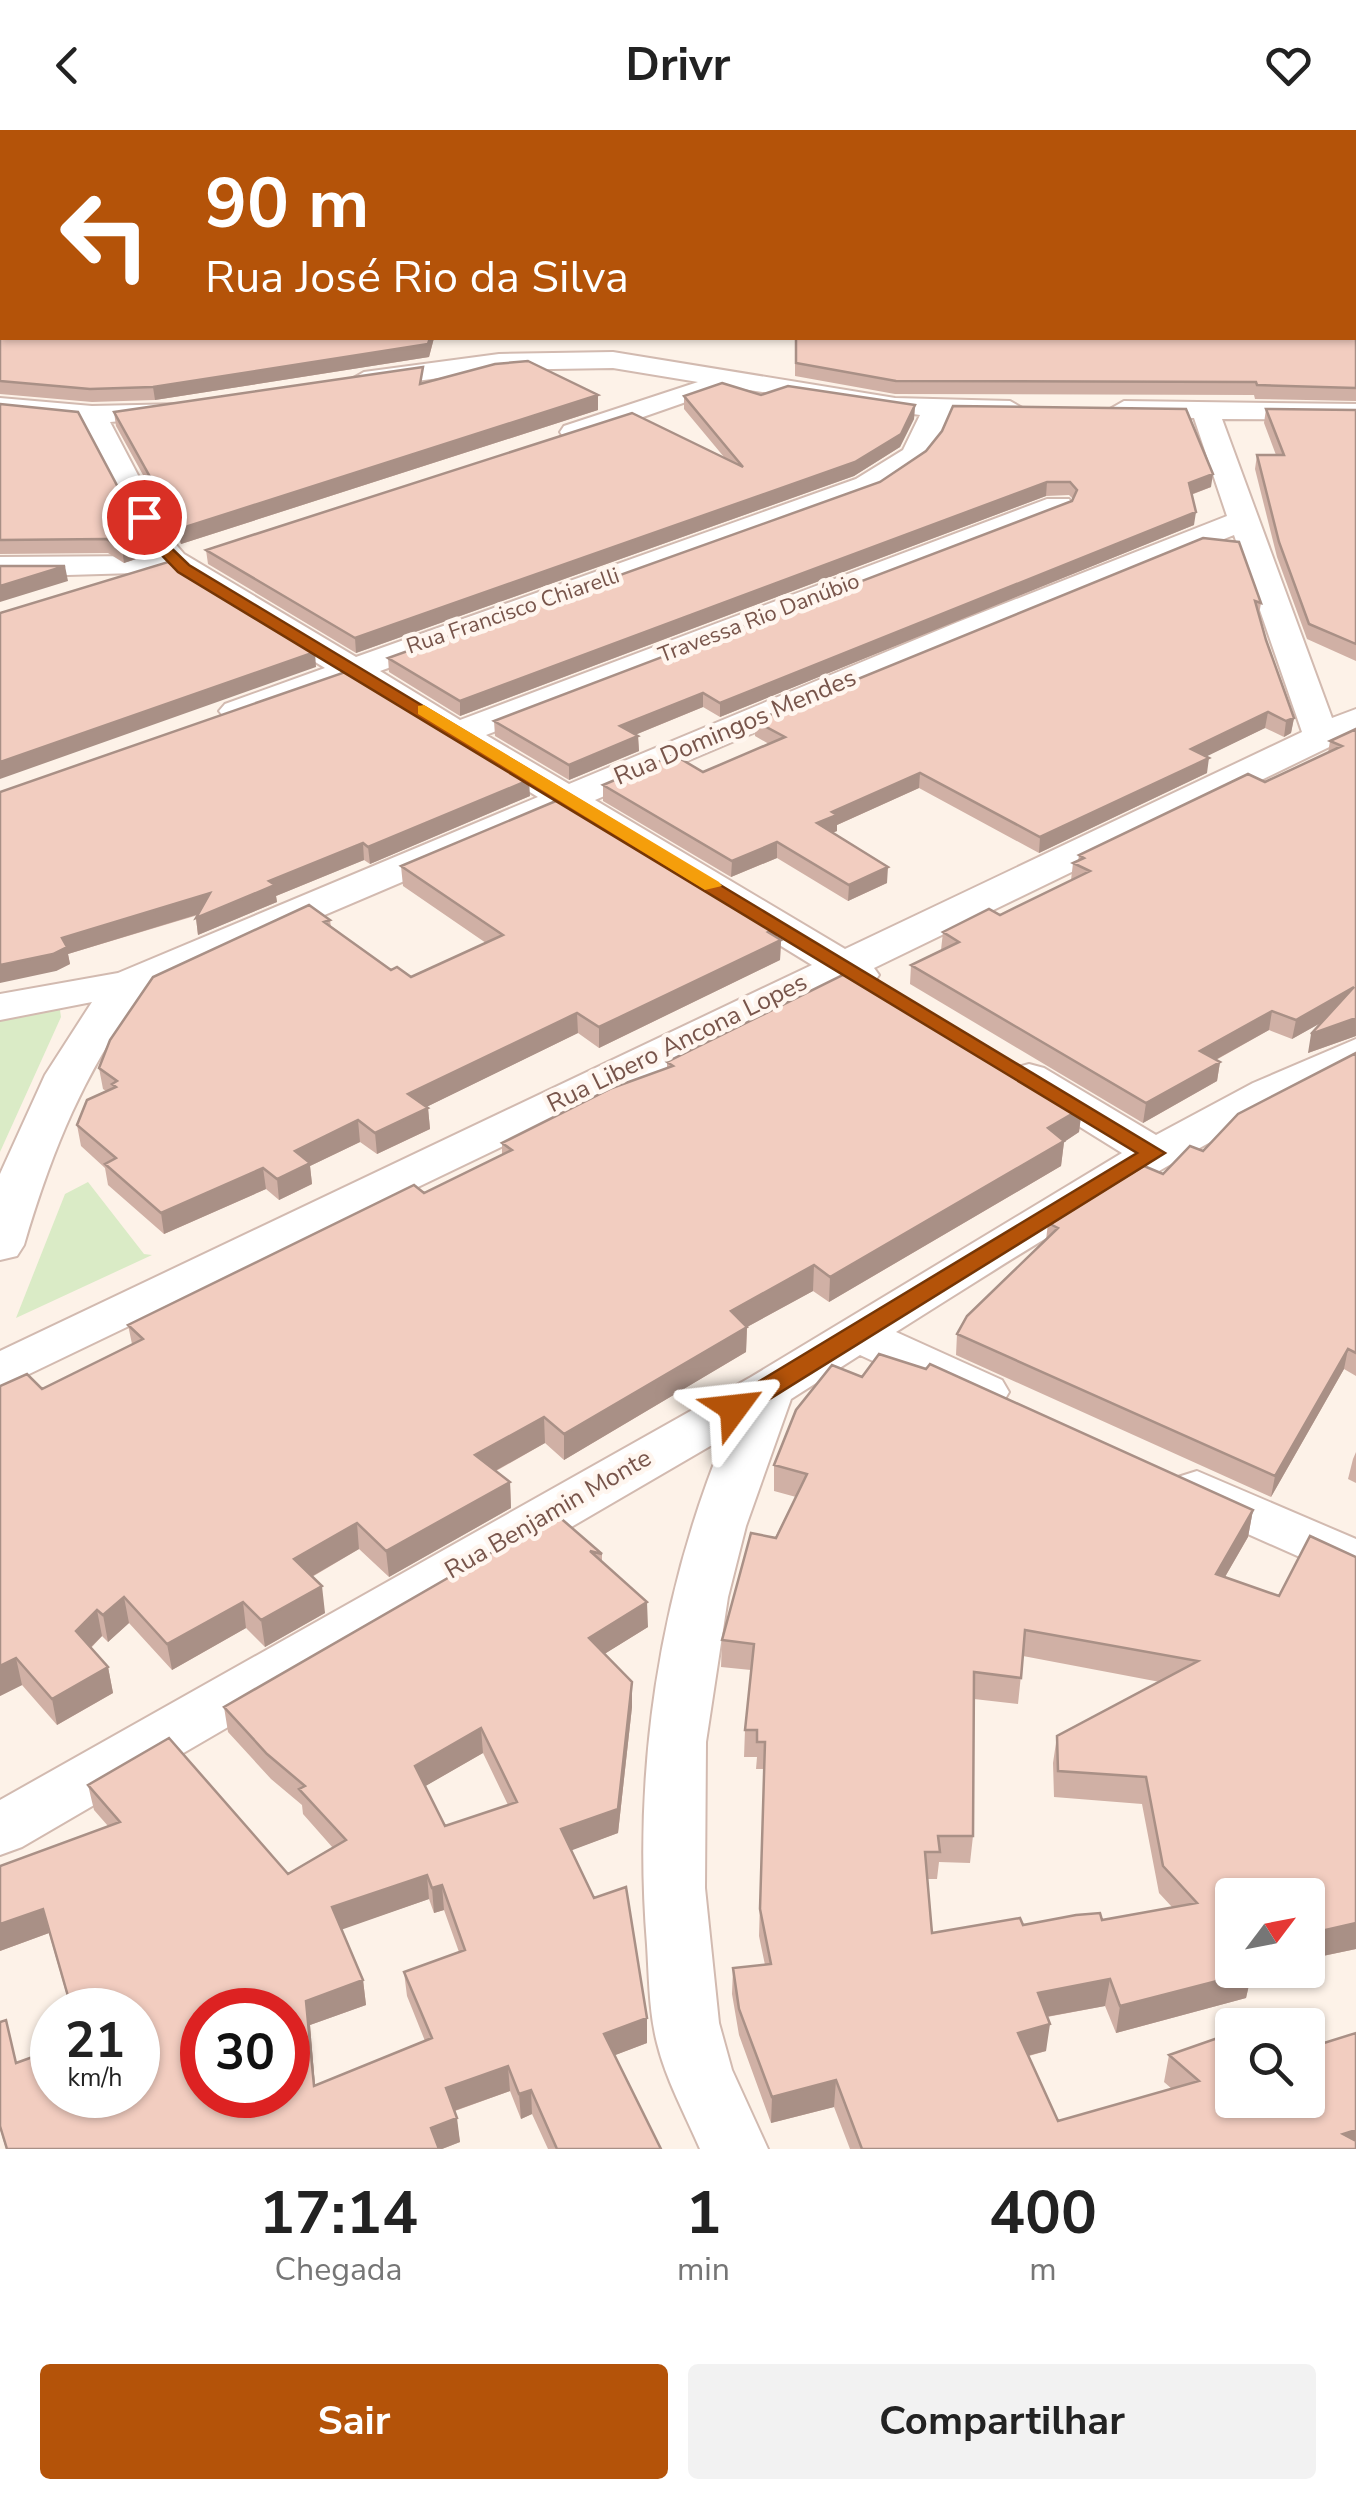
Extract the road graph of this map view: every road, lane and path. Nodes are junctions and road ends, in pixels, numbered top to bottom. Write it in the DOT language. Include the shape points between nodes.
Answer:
graph roads {
  1 [pos="683,340"];
  2 [pos="545,348"];
  3 [pos="664,365"];
  4 [pos="727,377"];
  5 [pos="340,384"];
  6 [pos="0,406"];
  7 [pos="192,407"];
  8 [pos="936,409"];
  9 [pos="1036,409"];
  10 [pos="1092,409"];
  11 [pos="1204,410"];
  12 [pos="1356,412"];
  13 [pos="92,415"];
  14 [pos="550,440"];
  15 [pos="1058,506"];
  16 [pos="1243,521"];
  17 [pos="211,549"];
  18 [pos="165,564"];
  19 [pos="0,568"];
  20 [pos="70,594"];
  21 [pos="353,668"];
  22 [pos="208,722"];
  23 [pos="1338,728"];
  24 [pos="460,732"];
  25 [pos="568,797"];
  26 [pos="840,964"];
  27 [pos="129,984"];
  28 [pos="888,993"];
  29 [pos="0,1006"];
  30 [pos="1356,1052"];
  31 [pos="1002,1060"];
  32 [pos="1153,1153"];
  33 [pos="0,1246"];
  34 [pos="859,1335"];
  35 [pos="0,1371"];
  36 [pos="769,1389"];
  37 [pos="1019,1408"];
  38 [pos="1161,1473"];
  39 [pos="1356,1562"];
  40 [pos="0,1830"];
  41 [pos="734,2149"];
  1 -- 3 [label="street"];
  2 -- 3 [label="street"];
  2 -- 5 [label="street"];
  3 -- 4 [label="street"];
  4 -- 8 [label="street"];
  4 -- 14 [label="street"];
  6 -- 13 [label="street"];
  7 -- 13 [label="street"];
  8 -- 9 [label="street"];
  8 -- 21 [label="street, Rua Francisco Chiarelli" via="925,446 867,485"];
  10 -- 11 [label="street"];
  11 -- 12 [label="street"];
  11 -- 16 [label="street"];
  13 -- 18 [label="street"];
  15 -- 24 [label="street, Travessa Rio Danúbio"];
  16 -- 23 [label="street"];
  16 -- 25 [label="street, Rua Domingos Mendes"];
  17 -- 18 [label="street"];
  18 -- 19 [label="street"];
  18 -- 20 [label="street"];
  18 -- 21 [label="street"];
  21 -- 22 [label="street, Rua Francisco Chiarelli"];
  21 -- 24 [label="street"];
  23 -- 26 [label="street, Rua Libero Ancona Lopes"];
  24 -- 25 [label="street"];
  25 -- 26 [label="street"];
  25 -- 27 [label="street, Rua Domingos Mendes"];
  26 -- 28 [label="street"];
  26 -- 35 [label="street, Rua Libero Ancona Lopes"];
  27 -- 29 [label="street, Rua Domingos Mendes"];
  27 -- 33 [label="street" via="92,1026 59,1084 22,1170"];
  30 -- 32 [label="street, Rua Benjamin Monte"];
  31 -- 32 [label="street"];
  32 -- 34 [label="street, Rua Benjamin Monte"];
  34 -- 36 [label="street, Rua Benjamin Monte"];
  34 -- 37 [label="street"];
  36 -- 40 [label="street, Rua Benjamin Monte"];
  36 -- 41 [label="street" via="716,1532 674,1744 675,1926 690,2044"];
  38 -- 39 [label="street"];
}
